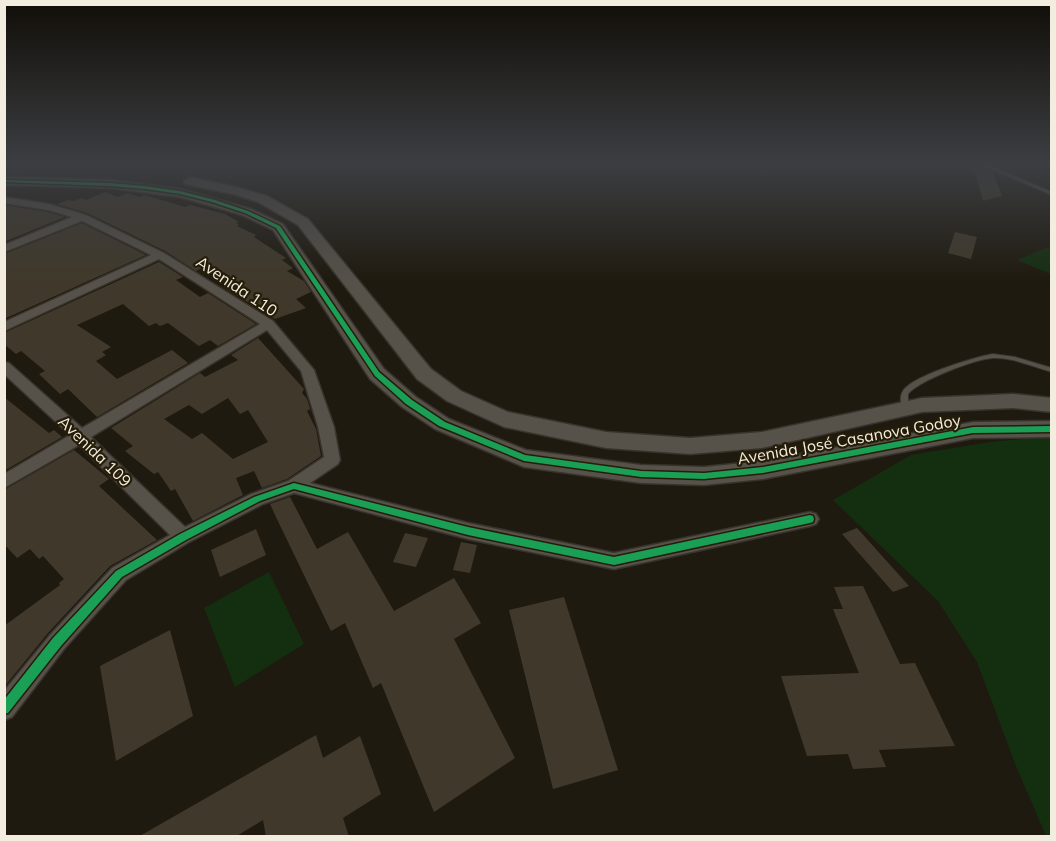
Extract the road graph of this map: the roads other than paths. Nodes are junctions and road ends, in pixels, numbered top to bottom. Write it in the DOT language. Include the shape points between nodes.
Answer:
graph roads {
  1 [pos="25,203"];
  2 [pos="220,203"];
  3 [pos="277,203"];
  4 [pos="82,217"];
  5 [pos="4,249"];
  6 [pos="160,255"];
  7 [pos="269,324"];
  8 [pos="4,327"];
  9 [pos="4,366"];
  10 [pos="1052,370"];
  11 [pos="1052,405"];
  12 [pos="906,407"];
  13 [pos="1052,429"];
  14 [pos="80,436"];
  15 [pos="4,482"];
  16 [pos="294,486"];
  17 [pos="810,519"];
  18 [pos="183,537"];
  19 [pos="4,709"];
  1 -- 4 [label="street, Avenida 110"];
  2 -- 13 [label="street, Avenida José Casanova Godoy" via="257,215 278,227 377,374 409,402 442,424 524,458 642,474 704,476 763,470 973,430"];
  3 -- 12 [label="street, Avenida José Casanova Godoy" via="310,230 424,374 454,396 504,419 606,440 690,446 762,440 855,422"];
  4 -- 5 [label="street"];
  4 -- 6 [label="street, Avenida 110"];
  6 -- 7 [label="street, Avenida 110"];
  6 -- 8 [label="street"];
  7 -- 14 [label="street"];
  7 -- 16 [label="street, Avenida 110" via="307,370 326,427 332,460"];
  9 -- 14 [label="street, Avenida 109"];
  10 -- 12 [label="lane" via="987,356 917,382 905,392"];
  11 -- 12 [label="street, Avenida José Casanova Godoy" via="1013,401"];
  14 -- 15 [label="street"];
  14 -- 18 [label="street, Avenida 109"];
  16 -- 17 [label="street" via="468,531 614,561"];
  16 -- 18 [label="street" via="257,499"];
  18 -- 19 [label="street" via="119,574 57,642"];
}
